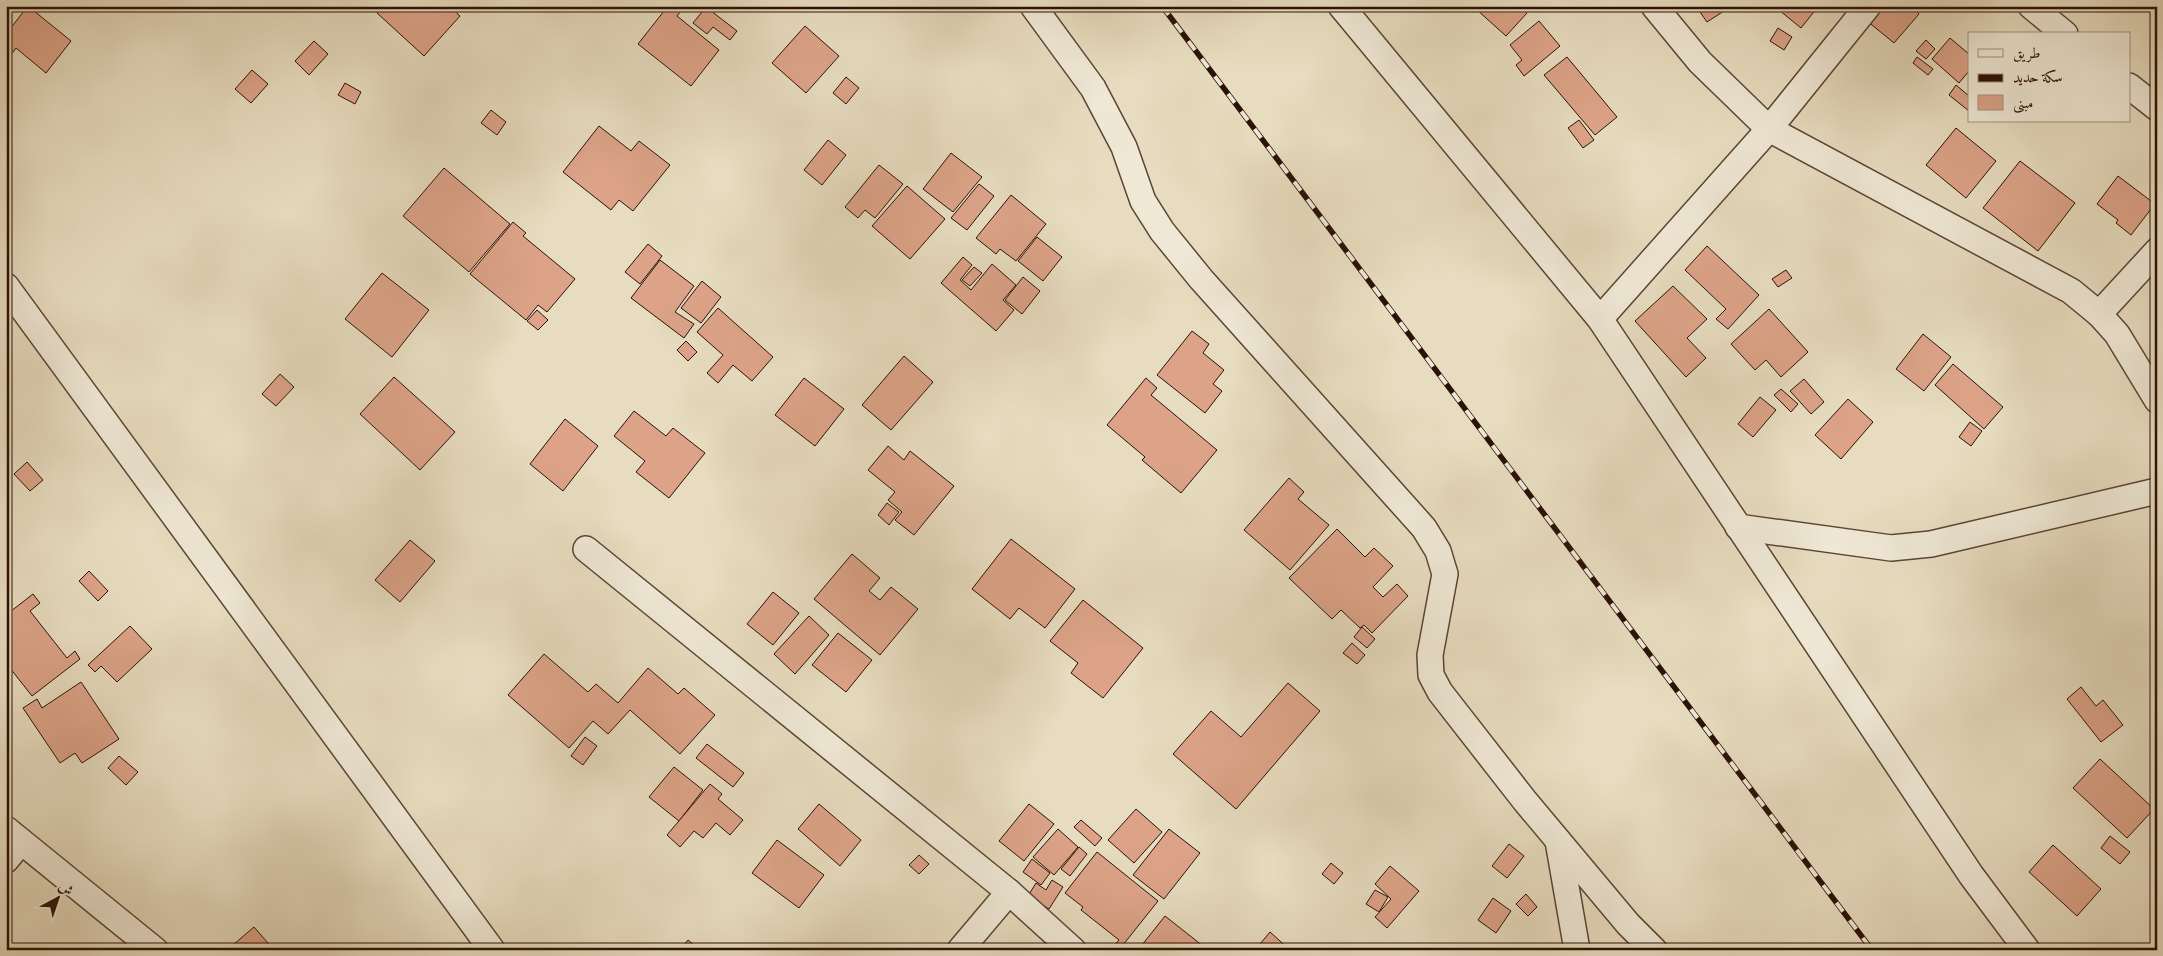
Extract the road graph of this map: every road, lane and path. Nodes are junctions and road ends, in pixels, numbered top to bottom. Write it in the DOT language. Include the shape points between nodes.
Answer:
graph roads {
  1 [pos="1033,6"];
  2 [pos="1340,6"];
  3 [pos="1654,6"];
  4 [pos="1868,6"];
  5 [pos="2031,6"];
  6 [pos="2063,32"];
  7 [pos="2130,87"];
  8 [pos="2157,108"];
  9 [pos="1769,129"];
  10 [pos="2157,251"];
  11 [pos="6,286"];
  12 [pos="2099,314"];
  13 [pos="1600,319"];
  14 [pos="2157,400"];
  15 [pos="2157,491"];
  16 [pos="1738,527"];
  17 [pos="586,549"];
  18 [pos="1558,839"];
  19 [pos="11,844"];
  20 [pos="1009,892"];
  21 [pos="155,950"];
  22 [pos="492,950"];
  23 [pos="960,950"];
  24 [pos="1073,950"];
  25 [pos="1577,950"];
  26 [pos="1654,950"];
  27 [pos="2027,950"];
  1 -- 18 [label="street" via="1093,88 1124,148 1143,201 1162,231 1201,279 1424,528 1438,551 1445,574 1430,655 1431,675 1440,692"];
  2 -- 13 [label="street"];
  3 -- 9 [label="street" via="1700,62"];
  4 -- 9 [label="street"];
  5 -- 6 [label="street"];
  7 -- 8 [label="street"];
  9 -- 12 [label="street" via="2070,291"];
  9 -- 13 [label="street"];
  10 -- 12 [label="street"];
  11 -- 22 [label="street"];
  12 -- 14 [label="street" via="2118,334"];
  13 -- 16 [label="street"];
  15 -- 16 [label="street" via="1931,544 1891,548"];
  16 -- 27 [label="street" via="1971,875"];
  17 -- 20 [label="street"];
  18 -- 25 [label="street"];
  18 -- 26 [label="street" via="1628,924"];
  19 -- 21 [label="street"];
  20 -- 23 [label="street"];
  20 -- 24 [label="street"];
}
